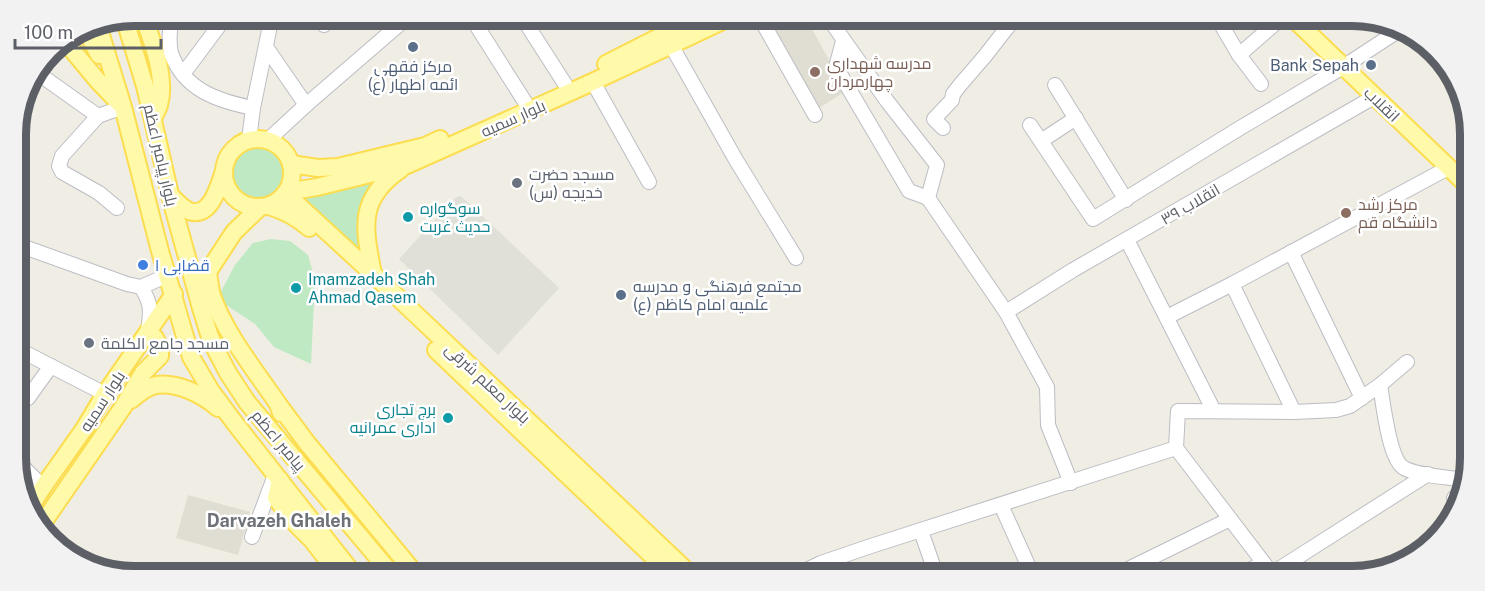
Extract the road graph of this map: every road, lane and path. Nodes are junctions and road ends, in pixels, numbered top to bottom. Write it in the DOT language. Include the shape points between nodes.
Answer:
graph roads {
  1 [pos="127,26"];
  2 [pos="146,26"];
  3 [pos="171,26"];
  4 [pos="219,26"];
  5 [pos="270,26"];
  6 [pos="396,26"];
  7 [pos="477,26"];
  8 [pos="528,26"];
  9 [pos="682,26"];
  10 [pos="712,26"];
  11 [pos="765,26"];
  12 [pos="833,26"];
  13 [pos="1009,26"];
  14 [pos="1222,26"];
  15 [pos="1272,26"];
  16 [pos="1301,26"];
  17 [pos="100,31"];
  18 [pos="1393,34"];
  19 [pos="89,36"];
  20 [pos="843,41"];
  21 [pos="671,45"];
  22 [pos="70,47"];
  23 [pos="266,47"];
  24 [pos="1239,56"];
  25 [pos="1344,67"];
  26 [pos="183,74"];
  27 [pos="42,76"];
  28 [pos="593,82"];
  29 [pos="115,84"];
  30 [pos="565,84"];
  31 [pos="1261,84"];
  32 [pos="1055,86"];
  33 [pos="1374,97"];
  34 [pos="525,102"];
  35 [pos="306,105"];
  36 [pos="123,107"];
  37 [pos="253,108"];
  38 [pos="815,115"];
  39 [pos="98,116"];
  40 [pos="1076,118"];
  41 [pos="152,119"];
  42 [pos="1030,125"];
  43 [pos="942,128"];
  44 [pos="249,140"];
  45 [pos="268,140"];
  46 [pos="1041,141"];
  47 [pos="291,164"];
  48 [pos="407,165"];
  49 [pos="1448,168"];
  50 [pos="224,170"];
  51 [pos="1460,177"];
  52 [pos="649,182"];
  53 [pos="286,193"];
  54 [pos="170,195"];
  55 [pos="928,198"];
  56 [pos="1126,200"];
  57 [pos="264,207"];
  58 [pos="117,208"];
  59 [pos="1127,240"];
  60 [pos="26,248"];
  61 [pos="1291,252"];
  62 [pos="796,258"];
  63 [pos="167,271"];
  64 [pos="208,272"];
  65 [pos="373,274"];
  66 [pos="1232,284"];
  67 [pos="141,287"];
  68 [pos="174,294"];
  69 [pos="199,300"];
  70 [pos="1005,312"];
  71 [pos="1167,317"];
  72 [pos="180,319"];
  73 [pos="231,334"];
  74 [pos="146,335"];
  75 [pos="26,353"];
  76 [pos="1407,362"];
  77 [pos="51,366"];
  78 [pos="1380,385"];
  79 [pos="105,394"];
  80 [pos="1362,398"];
  81 [pos="26,399"];
  82 [pos="278,404"];
  83 [pos="123,407"];
  84 [pos="1214,411"];
  85 [pos="1294,412"];
  86 [pos="234,422"];
  87 [pos="282,444"];
  88 [pos="1176,448"];
  89 [pos="27,471"];
  90 [pos="1428,474"];
  91 [pos="278,477"];
  92 [pos="1457,479"];
  93 [pos="1071,483"];
  94 [pos="43,487"];
  95 [pos="35,500"];
  96 [pos="1001,505"];
  97 [pos="1230,519"];
  98 [pos="45,520"];
  99 [pos="921,531"];
  100 [pos="252,537"];
  101 [pos="816,565"];
  102 [pos="933,565"];
  103 [pos="1028,565"];
  104 [pos="1136,565"];
  105 [pos="1265,565"];
  106 [pos="1277,565"];
  107 [pos="332,566"];
  108 [pos="347,566"];
  109 [pos="385,566"];
  110 [pos="409,566"];
  111 [pos="662,566"];
  112 [pos="680,566"];
  1 -- 41 [label="main road, بلوار پیامبر اعظم"];
  2 -- 41 [label="main road" via="161,83 159,104"];
  3 -- 26 [label="street" via="171,52"];
  4 -- 26 [label="street"];
  5 -- 23 [label="street"];
  6 -- 35 [label="street"];
  7 -- 34 [label="street"];
  8 -- 30 [label="street"];
  9 -- 30 [label="main road, بلوار سمیه"];
  10 -- 21 [label="main road, بلوار سمیه"];
  11 -- 38 [label="street"];
  12 -- 20 [label="street"];
  13 -- 43 [label="street" via="934,119"];
  14 -- 24 [label="street"];
  15 -- 24 [label="street"];
  16 -- 25 [label="main road, انقلاب"];
  17 -- 29 [label="main road"];
  18 -- 25 [label="street"];
  19 -- 29 [label="main road"];
  20 -- 55 [label="street" via="937,165"];
  20 -- 55 [label="street" via="836,67 909,191"];
  21 -- 28 [label="main road, بلوار سمیه"];
  21 -- 62 [label="street"];
  22 -- 36 [label="main road"];
  23 -- 35 [label="street"];
  23 -- 37 [label="street"];
  24 -- 31 [label="street"];
  25 -- 33 [label="main road, انقلاب"];
  25 -- 56 [label="street"];
  26 -- 37 [label="street" via="200,91 227,103"];
  27 -- 39 [label="street"];
  28 -- 48 [label="main road, بلوار سمیه"];
  28 -- 52 [label="street"];
  29 -- 36 [label="main road, بلوار پیامبر اعظم"];
  30 -- 34 [label="main road, بلوار سمیه"];
  32 -- 40 [label="street"];
  33 -- 49 [label="main road, انقلاب"];
  33 -- 59 [label="street, انقلاب ۳۹"];
  34 -- 47 [label="main road, بلوار سمیه" via="425,146 338,167"];
  35 -- 45 [label="street"];
  36 -- 39 [label="street"];
  36 -- 63 [label="main road, بلوار پیامبر اعظم"];
  37 -- 44 [label="street"];
  39 -- 58 [label="street" via="62,156 58,166"];
  40 -- 46 [label="street"];
  40 -- 56 [label="street"];
  41 -- 54 [label="main road, بلوار پیامبر اعظم"];
  42 -- 46 [label="street"];
  44 -- 45 [label="main road"];
  44 -- 50 [label="main road" via="232,151"];
  45 -- 47 [label="main road" via="286,153"];
  46 -- 56 [label="street" via="1093,219"];
  47 -- 53 [label="main road" via="293,174"];
  48 -- 53 [label="main road, بلوار سمیه"];
  48 -- 65 [label="main road" via="379,187 372,200 366,240"];
  49 -- 51 [label="main road, انقلاب"];
  49 -- 61 [label="street"];
  50 -- 54 [label="main road" via="208,207 190,211"];
  50 -- 57 [label="main road" via="227,189 240,203"];
  53 -- 57 [label="main road"];
  53 -- 65 [label="main road, بلوار معلم شرقی"];
  54 -- 69 [label="main road, بلوار پیامبر اعظم"];
  55 -- 70 [label="street"];
  57 -- 64 [label="main road" via="234,232"];
  57 -- 111 [label="main road, بلوار معلم شرقی" via="288,213 309,228"];
  59 -- 70 [label="street, انقلاب ۳۹"];
  59 -- 71 [label="street"];
  60 -- 67 [label="street"];
  61 -- 66 [label="street"];
  61 -- 80 [label="street"];
  63 -- 67 [label="street"];
  63 -- 68 [label="main road, بلوار پیامبر اعظم"];
  64 -- 69 [label="main road"];
  64 -- 73 [label="main road" via="212,294"];
  65 -- 112 [label="main road, بلوار معلم شرقی"];
  66 -- 71 [label="street"];
  66 -- 85 [label="street"];
  67 -- 74 [label="street" via="150,306"];
  68 -- 72 [label="main road, بلوار پیامبر اعظم"];
  68 -- 74 [label="main road, بلوار سمیه"];
  69 -- 73 [label="main road"];
  69 -- 87 [label="main road, پیامبر اعظم" via="209,334 228,373"];
  70 -- 93 [label="street" via="1047,387 1048,425"];
  71 -- 84 [label="street"];
  72 -- 86 [label="main road, پیامبر اعظم" via="191,357"];
  73 -- 82 [label="main road"];
  74 -- 79 [label="main road, بلوار سمیه"];
  74 -- 83 [label="main road" via="155,338 160,356 143,373"];
  75 -- 77 [label="street"];
  76 -- 78 [label="street"];
  77 -- 79 [label="street"];
  77 -- 81 [label="street"];
  78 -- 80 [label="street"];
  78 -- 90 [label="street" via="1399,465"];
  79 -- 94 [label="main road, بلوار سمیه"];
  80 -- 85 [label="street" via="1336,410"];
  82 -- 87 [label="main road"];
  82 -- 110 [label="main road"];
  83 -- 86 [label="main road" via="145,389 171,386 187,389 211,402"];
  83 -- 98 [label="main road, بلوار سمیه"];
  84 -- 85 [label="street"];
  84 -- 88 [label="street" via="1178,411"];
  86 -- 91 [label="main road, پیامبر اعظم"];
  87 -- 109 [label="main road, پیامبر اعظم"];
  88 -- 93 [label="street"];
  88 -- 97 [label="street"];
  89 -- 94 [label="street"];
  90 -- 92 [label="street"];
  90 -- 106 [label="street"];
  91 -- 100 [label="street"];
  91 -- 107 [label="main road" via="276,498"];
  91 -- 108 [label="main road, پیامبر اعظم"];
  93 -- 96 [label="street"];
  94 -- 95 [label="main road, بلوار سمیه"];
  96 -- 99 [label="street"];
  96 -- 103 [label="street"];
  97 -- 104 [label="street"];
  97 -- 105 [label="street"];
  99 -- 101 [label="street"];
  99 -- 102 [label="street"];
}
